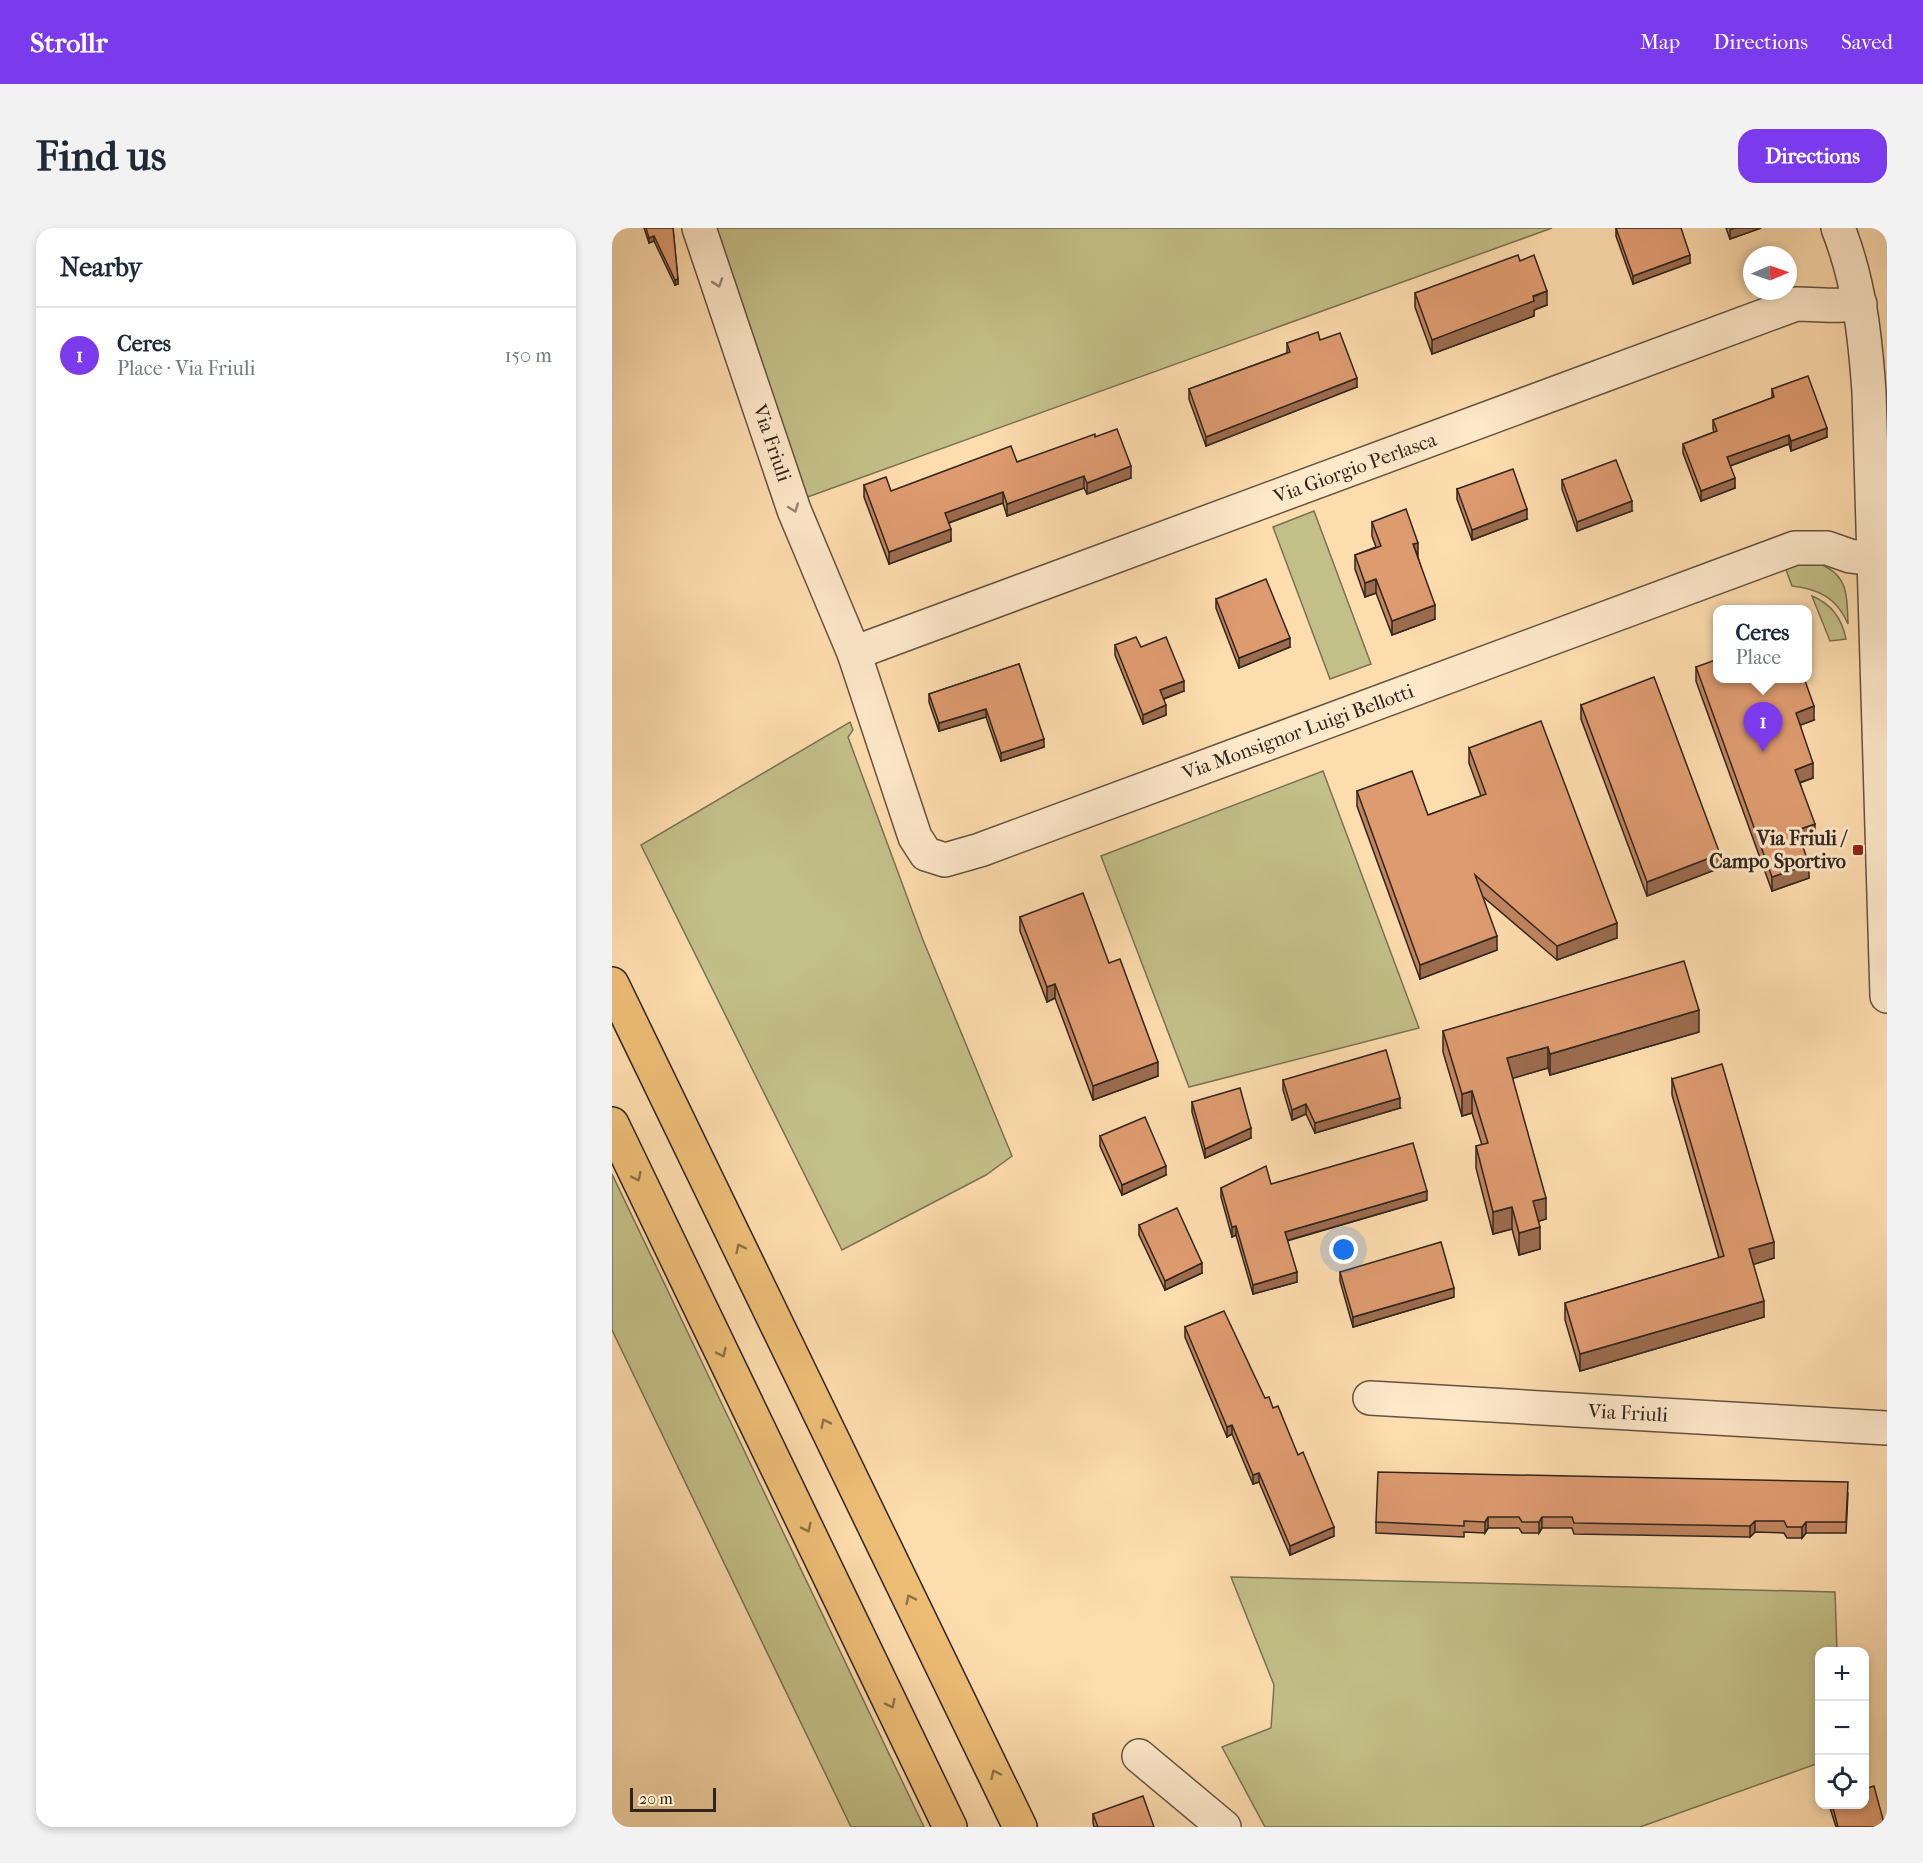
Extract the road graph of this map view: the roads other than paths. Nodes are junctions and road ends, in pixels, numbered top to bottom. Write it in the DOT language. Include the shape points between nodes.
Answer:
graph roads {
  1 [pos="699,228"];
  2 [pos="1838,228"];
  3 [pos="1860,303"];
  4 [pos="1873,559"];
  5 [pos="854,653"];
  6 [pos="612,984"];
  7 [pos="1887,996"];
  8 [pos="612,1124"];
  9 [pos="1370,1398"];
  10 [pos="1887,1428"];
  11 [pos="1139,1756"];
  12 [pos="950,1827"];
  13 [pos="1020,1827"];
  14 [pos="1224,1827"];
  1 -- 5 [label="street, Via Friuli, one-way" via="794,510"];
  2 -- 3 [label="street" via="1851,260"];
  3 -- 4 [label="street" via="1869,392"];
  3 -- 5 [label="street, Via Giorgio Perlasca" via="1796,304"];
  4 -- 5 [label="street, Via Monsignor Luigi Bellotti" via="1827,548 1796,548 945,860 926,854 915,837"];
  4 -- 7 [label="street"];
  13 -- 6 [label="highway, one-way"];
  8 -- 12 [label="highway, one-way"];
  9 -- 10 [label="street, Via Friuli"];
  11 -- 14 [label="street"];
}
